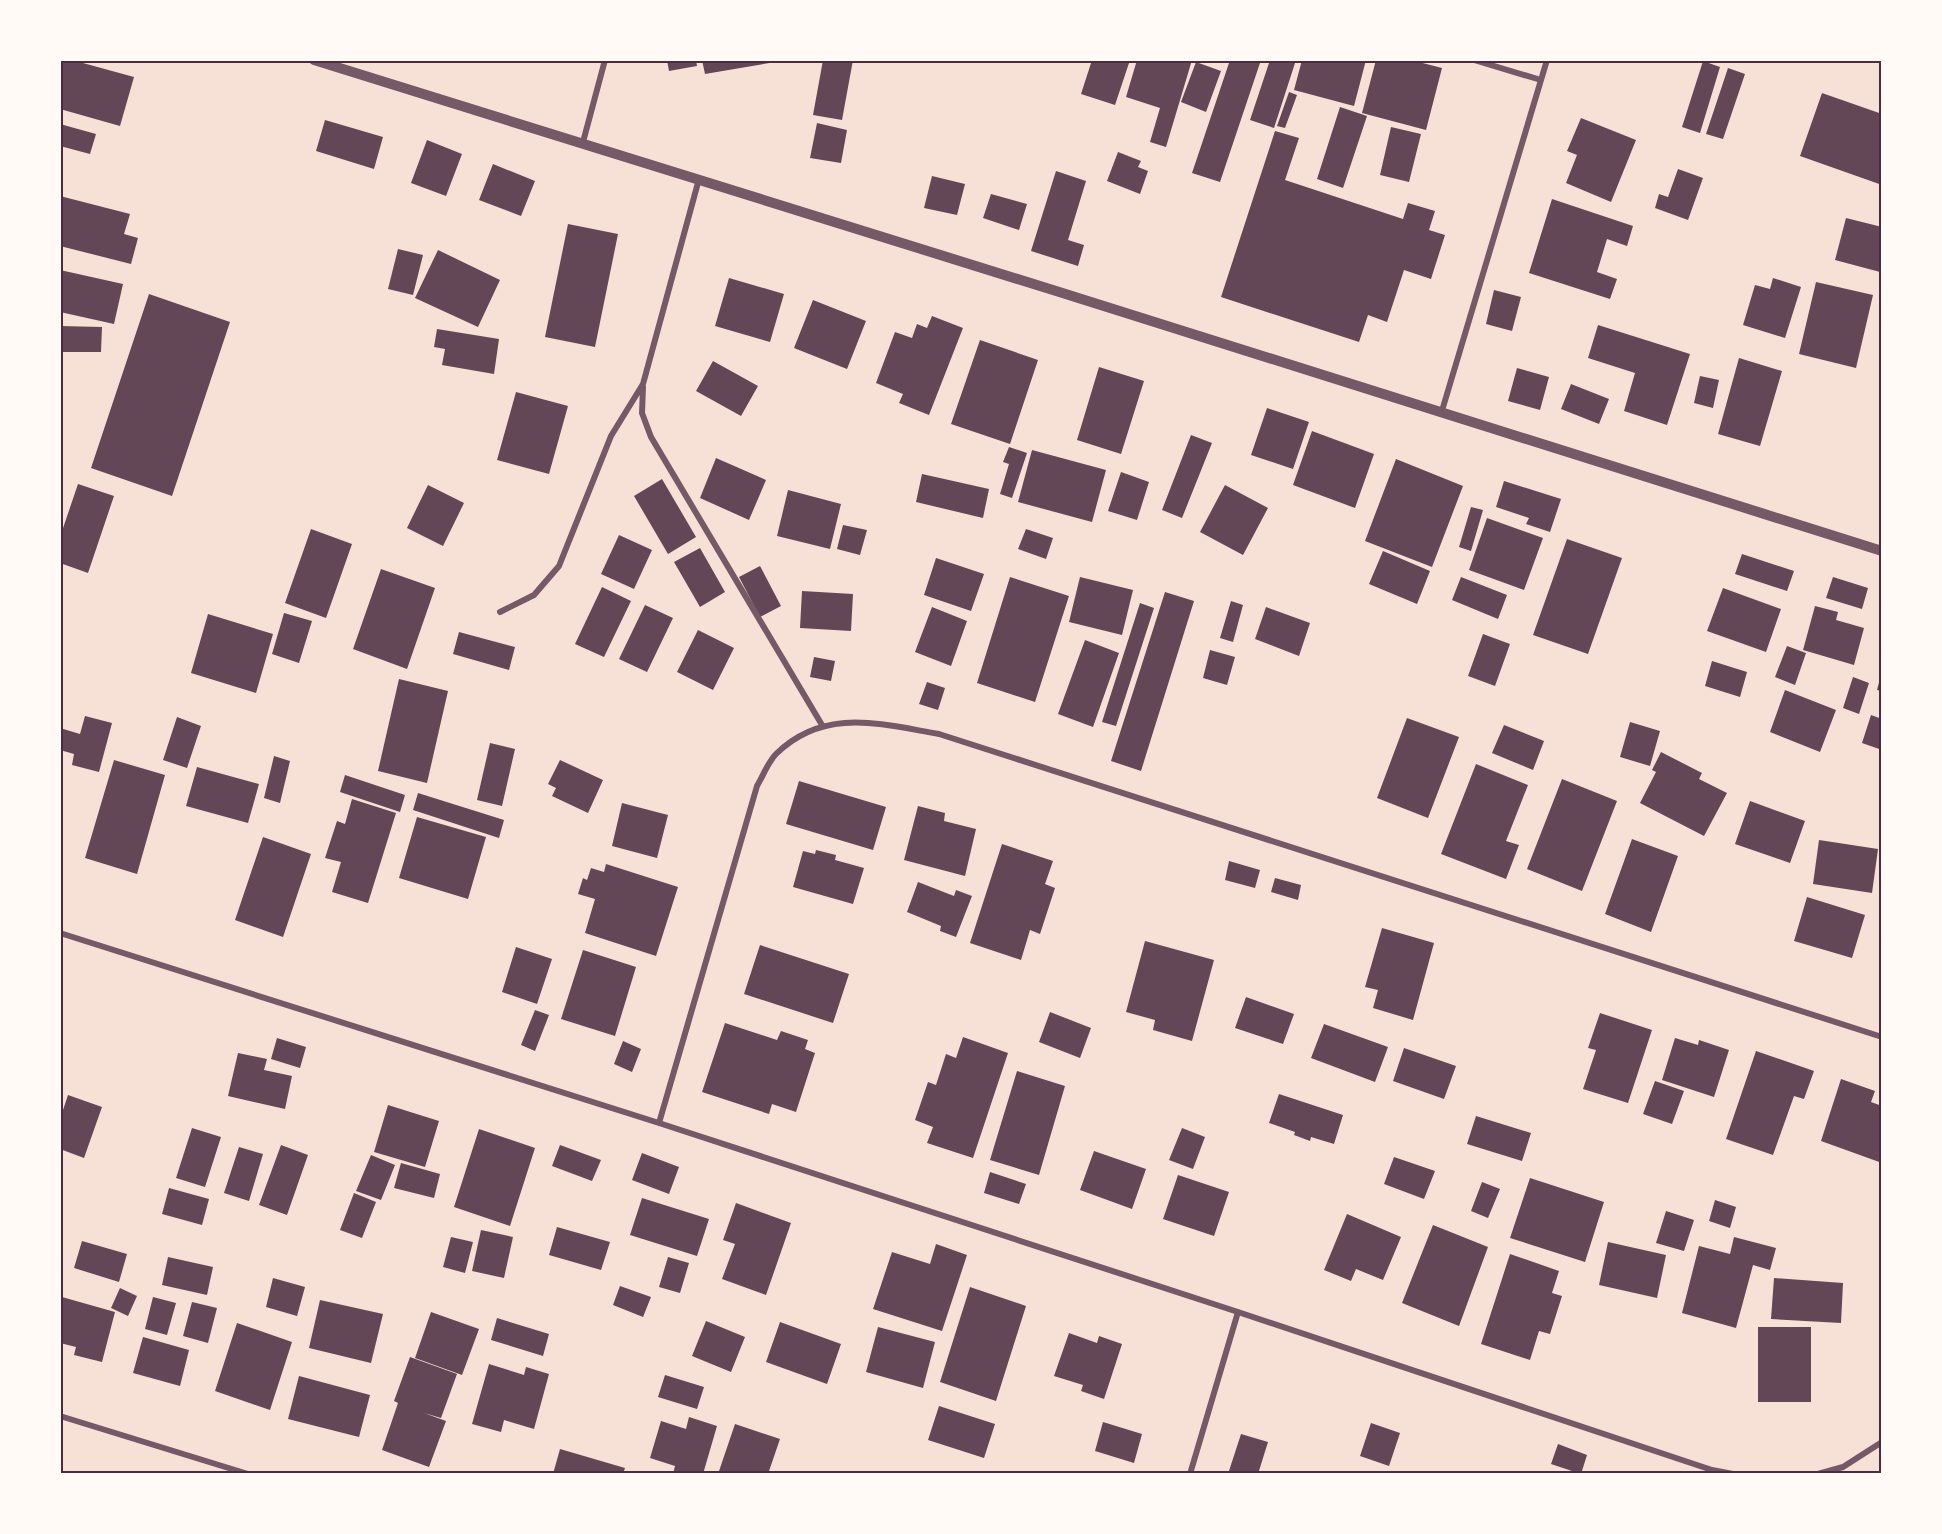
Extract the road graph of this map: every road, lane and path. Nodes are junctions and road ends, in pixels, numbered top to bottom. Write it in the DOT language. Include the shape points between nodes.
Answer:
graph roads {
  1 [pos="314,60"];
  2 [pos="605,60"];
  3 [pos="1474,60"];
  4 [pos="1547,60"];
  5 [pos="1541,80"];
  6 [pos="583,142"];
  7 [pos="699,179"];
  8 [pos="643,384"];
  9 [pos="1441,414"];
  10 [pos="1882,551"];
  11 [pos="500,612"];
  12 [pos="822,725"];
  13 [pos="60,933"];
  14 [pos="1882,1037"];
  15 [pos="659,1123"];
  16 [pos="1238,1312"];
  17 [pos="60,1416"];
  18 [pos="1882,1442"];
  19 [pos="249,1474"];
  20 [pos="1190,1474"];
  21 [pos="1733,1474"];
  22 [pos="1818,1474"];
  1 -- 6 [label="street"];
  2 -- 6 [label="street"];
  3 -- 5 [label="street"];
  4 -- 5 [label="street"];
  5 -- 9 [label="street"];
  6 -- 7 [label="street"];
  7 -- 8 [label="street"];
  7 -- 9 [label="street"];
  8 -- 11 [label="street" via="611,436 559,566 534,595"];
  8 -- 12 [label="street" via="642,413 651,437"];
  9 -- 10 [label="street"];
  12 -- 14 [label="street" via="870,722 939,734"];
  12 -- 15 [label="street" via="775,755 757,786"];
  13 -- 15 [label="street"];
  15 -- 16 [label="street"];
  16 -- 20 [label="street"];
  16 -- 21 [label="street"];
  17 -- 19 [label="street"];
  18 -- 22 [label="street" via="1843,1467"];
}
